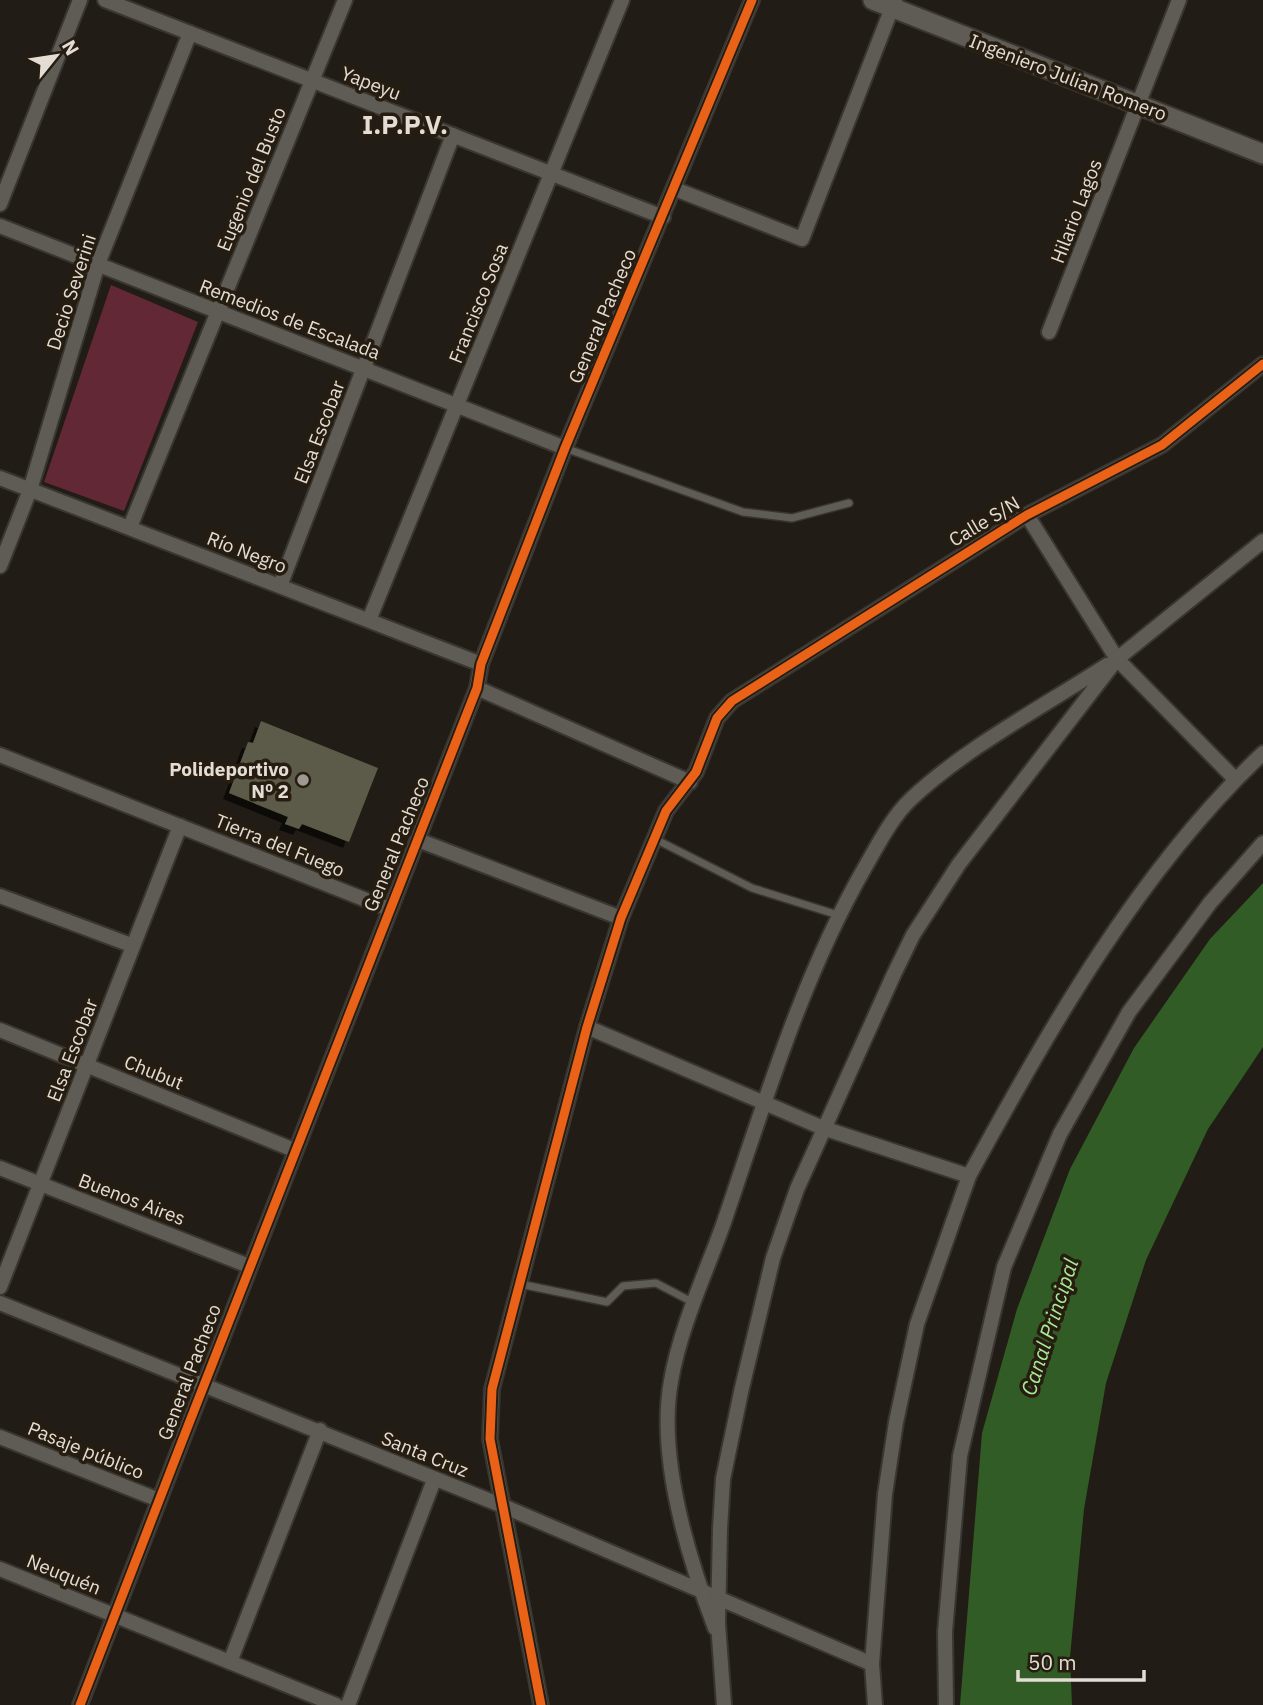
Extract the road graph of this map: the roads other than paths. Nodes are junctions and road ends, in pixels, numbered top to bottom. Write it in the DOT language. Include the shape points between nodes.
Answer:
graph roads {
  1 [pos="80,0"];
  2 [pos="105,0"];
  3 [pos="345,0"];
  4 [pos="622,0"];
  5 [pos="752,0"];
  6 [pos="873,0"];
  7 [pos="1179,0"];
  8 [pos="893,4"];
  9 [pos="190,33"];
  10 [pos="312,80"];
  11 [pos="1139,105"];
  12 [pos="453,135"];
  13 [pos="1263,154"];
  14 [pos="551,173"];
  15 [pos="675,189"];
  16 [pos="0,204"];
  17 [pos="663,217"];
  18 [pos="0,226"];
  19 [pos="98,264"];
  20 [pos="218,312"];
  21 [pos="1049,332"];
  22 [pos="1263,364"];
  23 [pos="364,369"];
  24 [pos="456,405"];
  25 [pos="565,448"];
  26 [pos="0,478"];
  27 [pos="30,490"];
  28 [pos="849,503"];
  29 [pos="1027,515"];
  30 [pos="130,527"];
  31 [pos="1263,541"];
  32 [pos="0,566"];
  33 [pos="280,586"];
  34 [pos="369,620"];
  35 [pos="1117,659"];
  36 [pos="481,664"];
  37 [pos="477,688"];
  38 [pos="1263,753"];
  39 [pos="0,755"];
  40 [pos="1235,779"];
  41 [pos="691,782"];
  42 [pos="180,826"];
  43 [pos="653,838"];
  44 [pos="418,841"];
  45 [pos="1263,844"];
  46 [pos="0,896"];
  47 [pos="389,909"];
  48 [pos="838,915"];
  49 [pos="621,918"];
  50 [pos="131,945"];
  51 [pos="587,1027"];
  52 [pos="0,1030"];
  53 [pos="89,1066"];
  54 [pos="765,1105"];
  55 [pos="823,1128"];
  56 [pos="294,1150"];
  57 [pos="0,1168"];
  58 [pos="969,1176"];
  59 [pos="41,1184"];
  60 [pos="249,1266"];
  61 [pos="520,1283"];
  62 [pos="0,1287"];
  63 [pos="0,1303"];
  64 [pos="695,1304"];
  65 [pos="203,1384"];
  66 [pos="320,1430"];
  67 [pos="0,1437"];
  68 [pos="435,1480"];
  69 [pos="159,1500"];
  70 [pos="503,1506"];
  71 [pos="0,1571"];
  72 [pos="701,1590"];
  73 [pos="719,1598"];
  74 [pos="114,1615"];
  75 [pos="719,1637"];
  76 [pos="230,1662"];
  77 [pos="872,1664"];
  78 [pos="80,1705"];
  79 [pos="336,1705"];
  80 [pos="348,1705"];
  81 [pos="541,1705"];
  82 [pos="723,1705"];
  83 [pos="876,1705"];
  84 [pos="946,1705"];
  1 -- 16 [label="street"];
  2 -- 9 [label="street, Yapeyu"];
  3 -- 10 [label="street, Eugenio del Busto"];
  4 -- 14 [label="street, Francisco Sosa"];
  5 -- 15 [label="street, General Pacheco"];
  6 -- 8 [label="street, Ingeniero Julian Romero"];
  7 -- 11 [label="street, Hilario Lagos"];
  8 -- 11 [label="street, Ingeniero Julian Romero"];
  8 -- 15 [label="street" via="802,239"];
  9 -- 10 [label="street, Yapeyu"];
  9 -- 19 [label="street, Decio Severini"];
  10 -- 12 [label="street, Yapeyu"];
  10 -- 20 [label="street, Eugenio del Busto"];
  11 -- 13 [label="street, Ingeniero Julian Romero"];
  11 -- 21 [label="street, Hilario Lagos"];
  12 -- 14 [label="street, Yapeyu"];
  12 -- 23 [label="street, Elsa Escobar"];
  14 -- 17 [label="street, Yapeyu"];
  14 -- 24 [label="street, Francisco Sosa"];
  15 -- 17 [label="street, General Pacheco"];
  17 -- 25 [label="street, General Pacheco"];
  18 -- 19 [label="street, Remedios de Escalada"];
  19 -- 20 [label="street, Remedios de Escalada"];
  19 -- 27 [label="street, Decio Severini"];
  20 -- 23 [label="street, Remedios de Escalada"];
  20 -- 30 [label="street, Eugenio del Busto"];
  22 -- 29 [label="street, Calle S/N" via="1161,445"];
  23 -- 24 [label="street, Remedios de Escalada"];
  23 -- 33 [label="street, Elsa Escobar"];
  24 -- 25 [label="street, Remedios de Escalada"];
  24 -- 34 [label="street, Francisco Sosa"];
  25 -- 28 [label="lane" via="743,512 792,518"];
  25 -- 36 [label="street, General Pacheco"];
  26 -- 27 [label="street, Río Negro"];
  27 -- 30 [label="street, Río Negro"];
  27 -- 32 [label="street, Decio Severini"];
  29 -- 35 [label="street"];
  29 -- 41 [label="street, Calle S/N" via="723,709"];
  30 -- 33 [label="street, Río Negro"];
  31 -- 35 [label="street"];
  33 -- 34 [label="street, Río Negro"];
  34 -- 36 [label="street, Río Negro"];
  35 -- 40 [label="street"];
  35 -- 48 [label="street" via="964,757 911,800 886,831"];
  35 -- 55 [label="street" via="960,864 913,935"];
  36 -- 37 [label="street, General Pacheco"];
  37 -- 41 [label="street"];
  37 -- 44 [label="street, General Pacheco"];
  38 -- 40 [label="street"];
  39 -- 42 [label="street, Tierra del Fuego"];
  40 -- 58 [label="street" via="1105,947 1042,1044"];
  41 -- 43 [label="street" via="666,811"];
  42 -- 47 [label="street, Tierra del Fuego"];
  42 -- 50 [label="street, Elsa Escobar"];
  43 -- 48 [label="lane" via="752,888"];
  43 -- 49 [label="street"];
  44 -- 47 [label="street, General Pacheco"];
  44 -- 49 [label="street"];
  45 -- 84 [label="street" via="1210,903 1129,1012 1060,1134 1004,1266 960,1456 945,1632"];
  46 -- 50 [label="street"];
  47 -- 56 [label="street, General Pacheco"];
  48 -- 54 [label="street"];
  49 -- 51 [label="street"];
  50 -- 53 [label="street, Elsa Escobar"];
  51 -- 54 [label="street"];
  51 -- 61 [label="street"];
  52 -- 53 [label="street, Chubut"];
  53 -- 56 [label="street, Chubut"];
  53 -- 59 [label="street, Elsa Escobar"];
  54 -- 55 [label="street"];
  54 -- 64 [label="street"];
  55 -- 58 [label="street"];
  55 -- 73 [label="street" via="773,1258 741,1392 723,1479"];
  56 -- 60 [label="street, General Pacheco"];
  57 -- 59 [label="street, Buenos Aires"];
  58 -- 77 [label="street" via="917,1324 896,1422 885,1494"];
  59 -- 60 [label="street, Buenos Aires"];
  59 -- 62 [label="street, Elsa Escobar"];
  60 -- 65 [label="street, General Pacheco"];
  61 -- 64 [label="lane" via="607,1302 623,1286 656,1283"];
  61 -- 70 [label="street" via="490,1412 490,1439"];
  63 -- 65 [label="street, Santa Cruz"];
  64 -- 72 [label="street" via="671,1381 669,1412 670,1459"];
  65 -- 66 [label="street, Santa Cruz"];
  65 -- 69 [label="street, General Pacheco"];
  66 -- 68 [label="street, Santa Cruz"];
  66 -- 76 [label="street"];
  67 -- 69 [label="street, Pasaje público"];
  68 -- 70 [label="street, Santa Cruz"];
  68 -- 80 [label="street"];
  69 -- 74 [label="street, General Pacheco"];
  70 -- 72 [label="street, Santa Cruz"];
  70 -- 81 [label="street"];
  71 -- 74 [label="street, Neuquén"];
  72 -- 73 [label="street, Santa Cruz"];
  72 -- 75 [label="street"];
  73 -- 75 [label="street"];
  73 -- 77 [label="street, Santa Cruz"];
  74 -- 76 [label="street, Neuquén"];
  74 -- 78 [label="street, General Pacheco"];
  75 -- 82 [label="street"];
  76 -- 79 [label="street, Neuquén"];
  77 -- 83 [label="street"];
}
